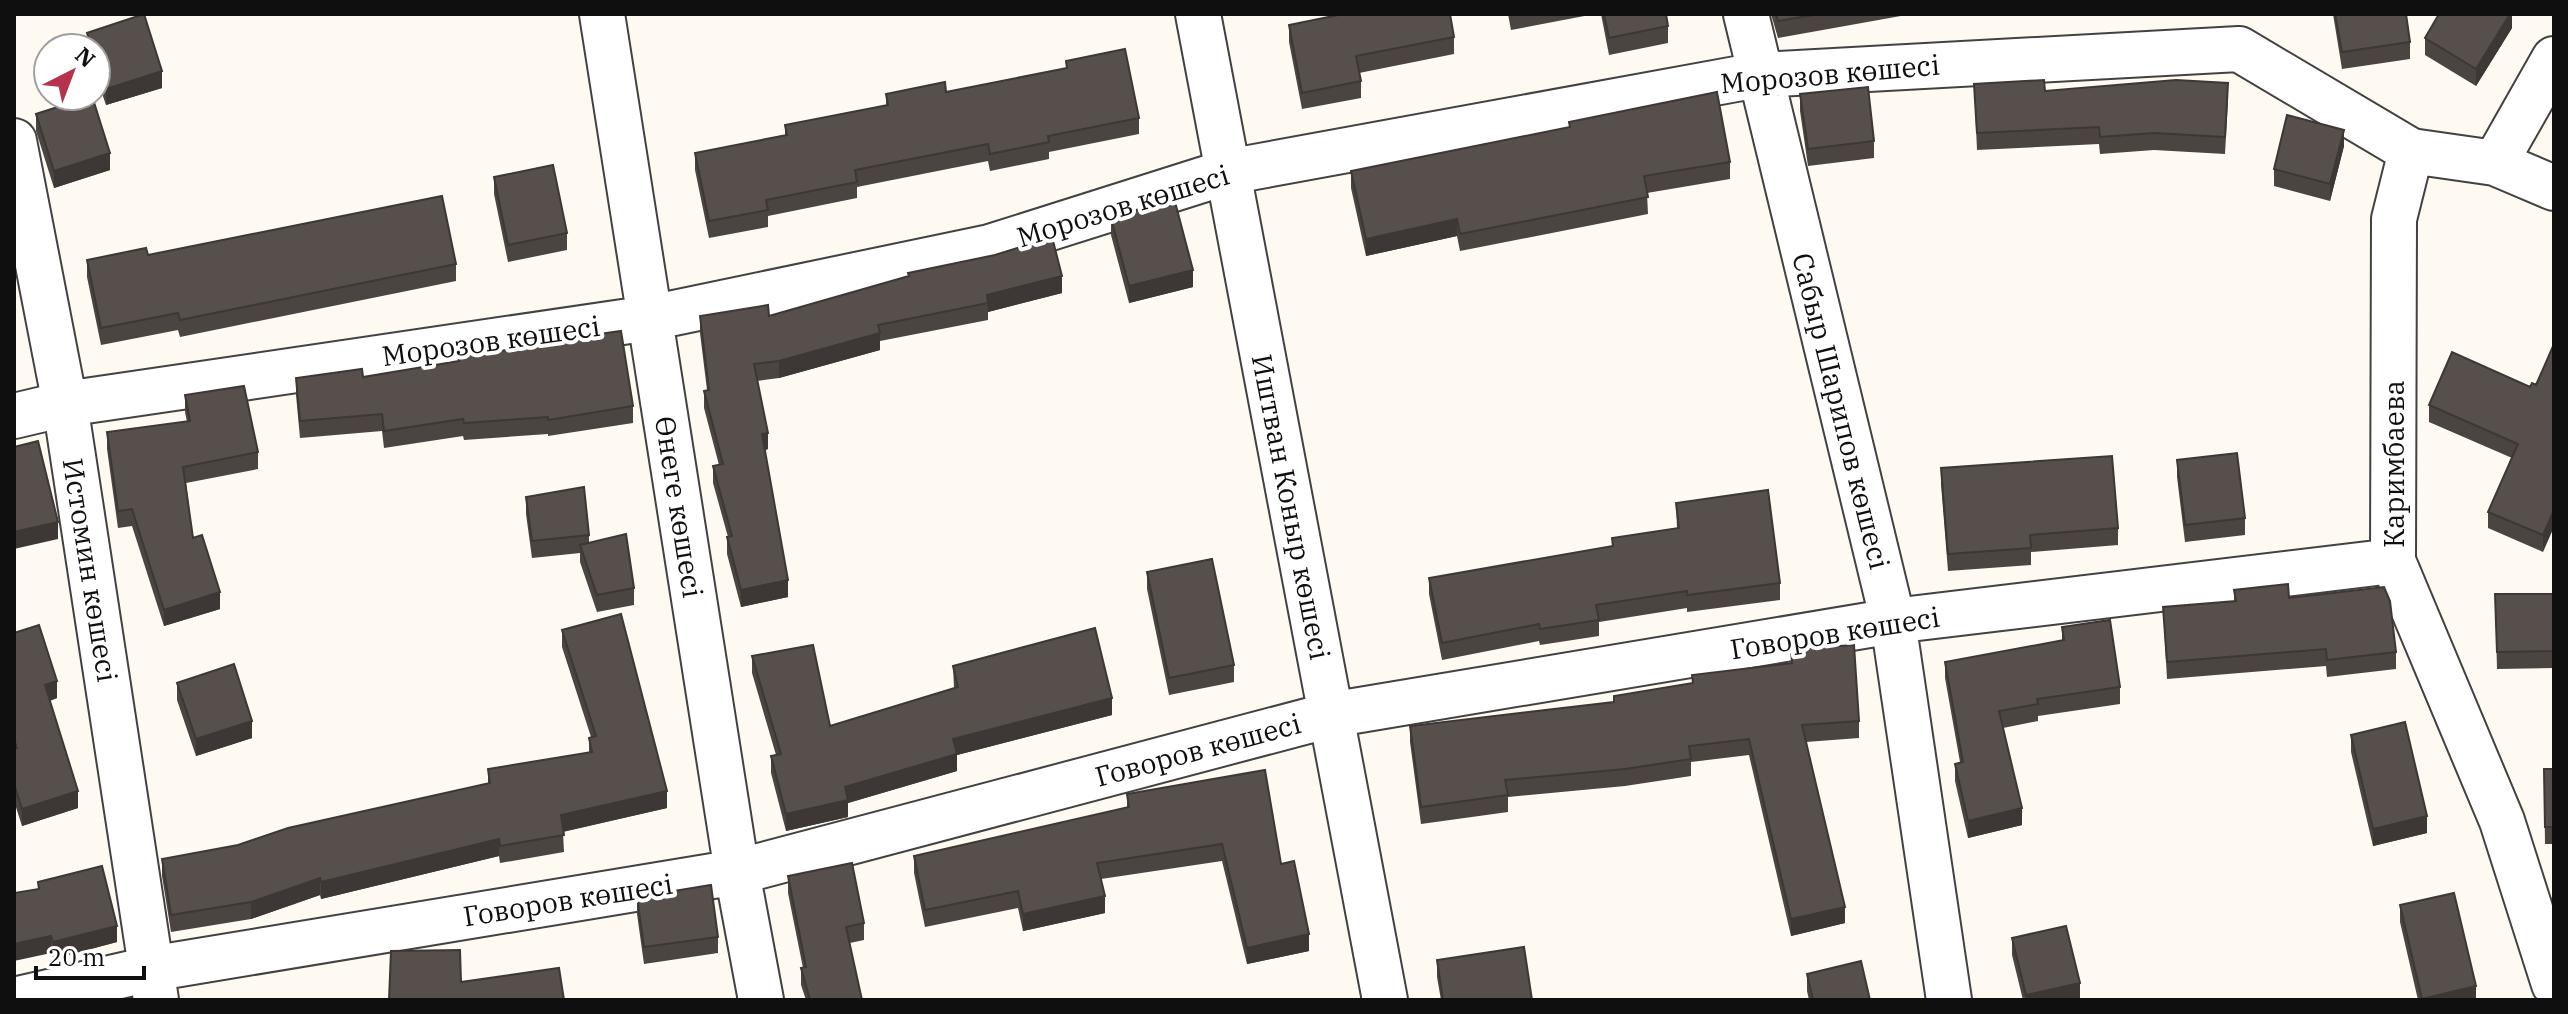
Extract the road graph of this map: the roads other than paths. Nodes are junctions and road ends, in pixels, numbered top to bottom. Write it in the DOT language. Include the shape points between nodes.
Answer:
graph roads {
  1 [pos="602,14"];
  2 [pos="1198,14"];
  3 [pos="1746,14"];
  4 [pos="2238,32"];
  5 [pos="2554,59"];
  6 [pos="1758,75"];
  7 [pos="14,141"];
  8 [pos="2411,151"];
  9 [pos="2495,163"];
  10 [pos="1227,172"];
  11 [pos="2554,188"];
  12 [pos="650,318"];
  13 [pos="65,404"];
  14 [pos="14,416"];
  15 [pos="2393,561"];
  16 [pos="1893,621"];
  17 [pos="1330,715"];
  18 [pos="737,872"];
  19 [pos="153,984"];
  20 [pos="2554,984"];
  21 [pos="14,1000"];
  22 [pos="761,1000"];
  23 [pos="1385,1000"];
  24 [pos="1949,1000"];
  1 -- 12 [label="street, Өнеге көшесі"];
  2 -- 10 [label="street, Иштван Коныр көшесі"];
  3 -- 6 [label="street, Сабыр Шарипов көшесі"];
  4 -- 6 [label="street, Морозов көшесі"];
  4 -- 8 [label="street"];
  5 -- 9 [label="street"];
  6 -- 10 [label="street, Морозов көшесі"];
  6 -- 16 [label="street, Сабыр Шарипов көшесі"];
  7 -- 13 [label="street, Истомин көшесі"];
  8 -- 9 [label="street"];
  8 -- 15 [label="street, Каримбаева" via="2394,219"];
  9 -- 11 [label="street"];
  10 -- 12 [label="street, Морозов көшесі" via="990,247"];
  10 -- 17 [label="street, Иштван Коныр көшесі"];
  12 -- 13 [label="street, Морозов көшесі"];
  12 -- 18 [label="street, Өнеге көшесі"];
  13 -- 14 [label="street, Морозов көшесі"];
  13 -- 19 [label="street, Истомин көшесі"];
  15 -- 16 [label="street, Говоров көшесі"];
  15 -- 20 [label="street, Каримбаева" via="2502,821"];
  16 -- 17 [label="street, Говоров көшесі"];
  16 -- 24 [label="street, Сабыр Шарипов көшесі"];
  17 -- 18 [label="street, Говоров көшесі"];
  17 -- 23 [label="street, Иштван Коныр көшесі"];
  18 -- 19 [label="street, Говоров көшесі"];
  18 -- 22 [label="street, Өнеге көшесі"];
  19 -- 21 [label="street, Говоров көшесі"];
}
